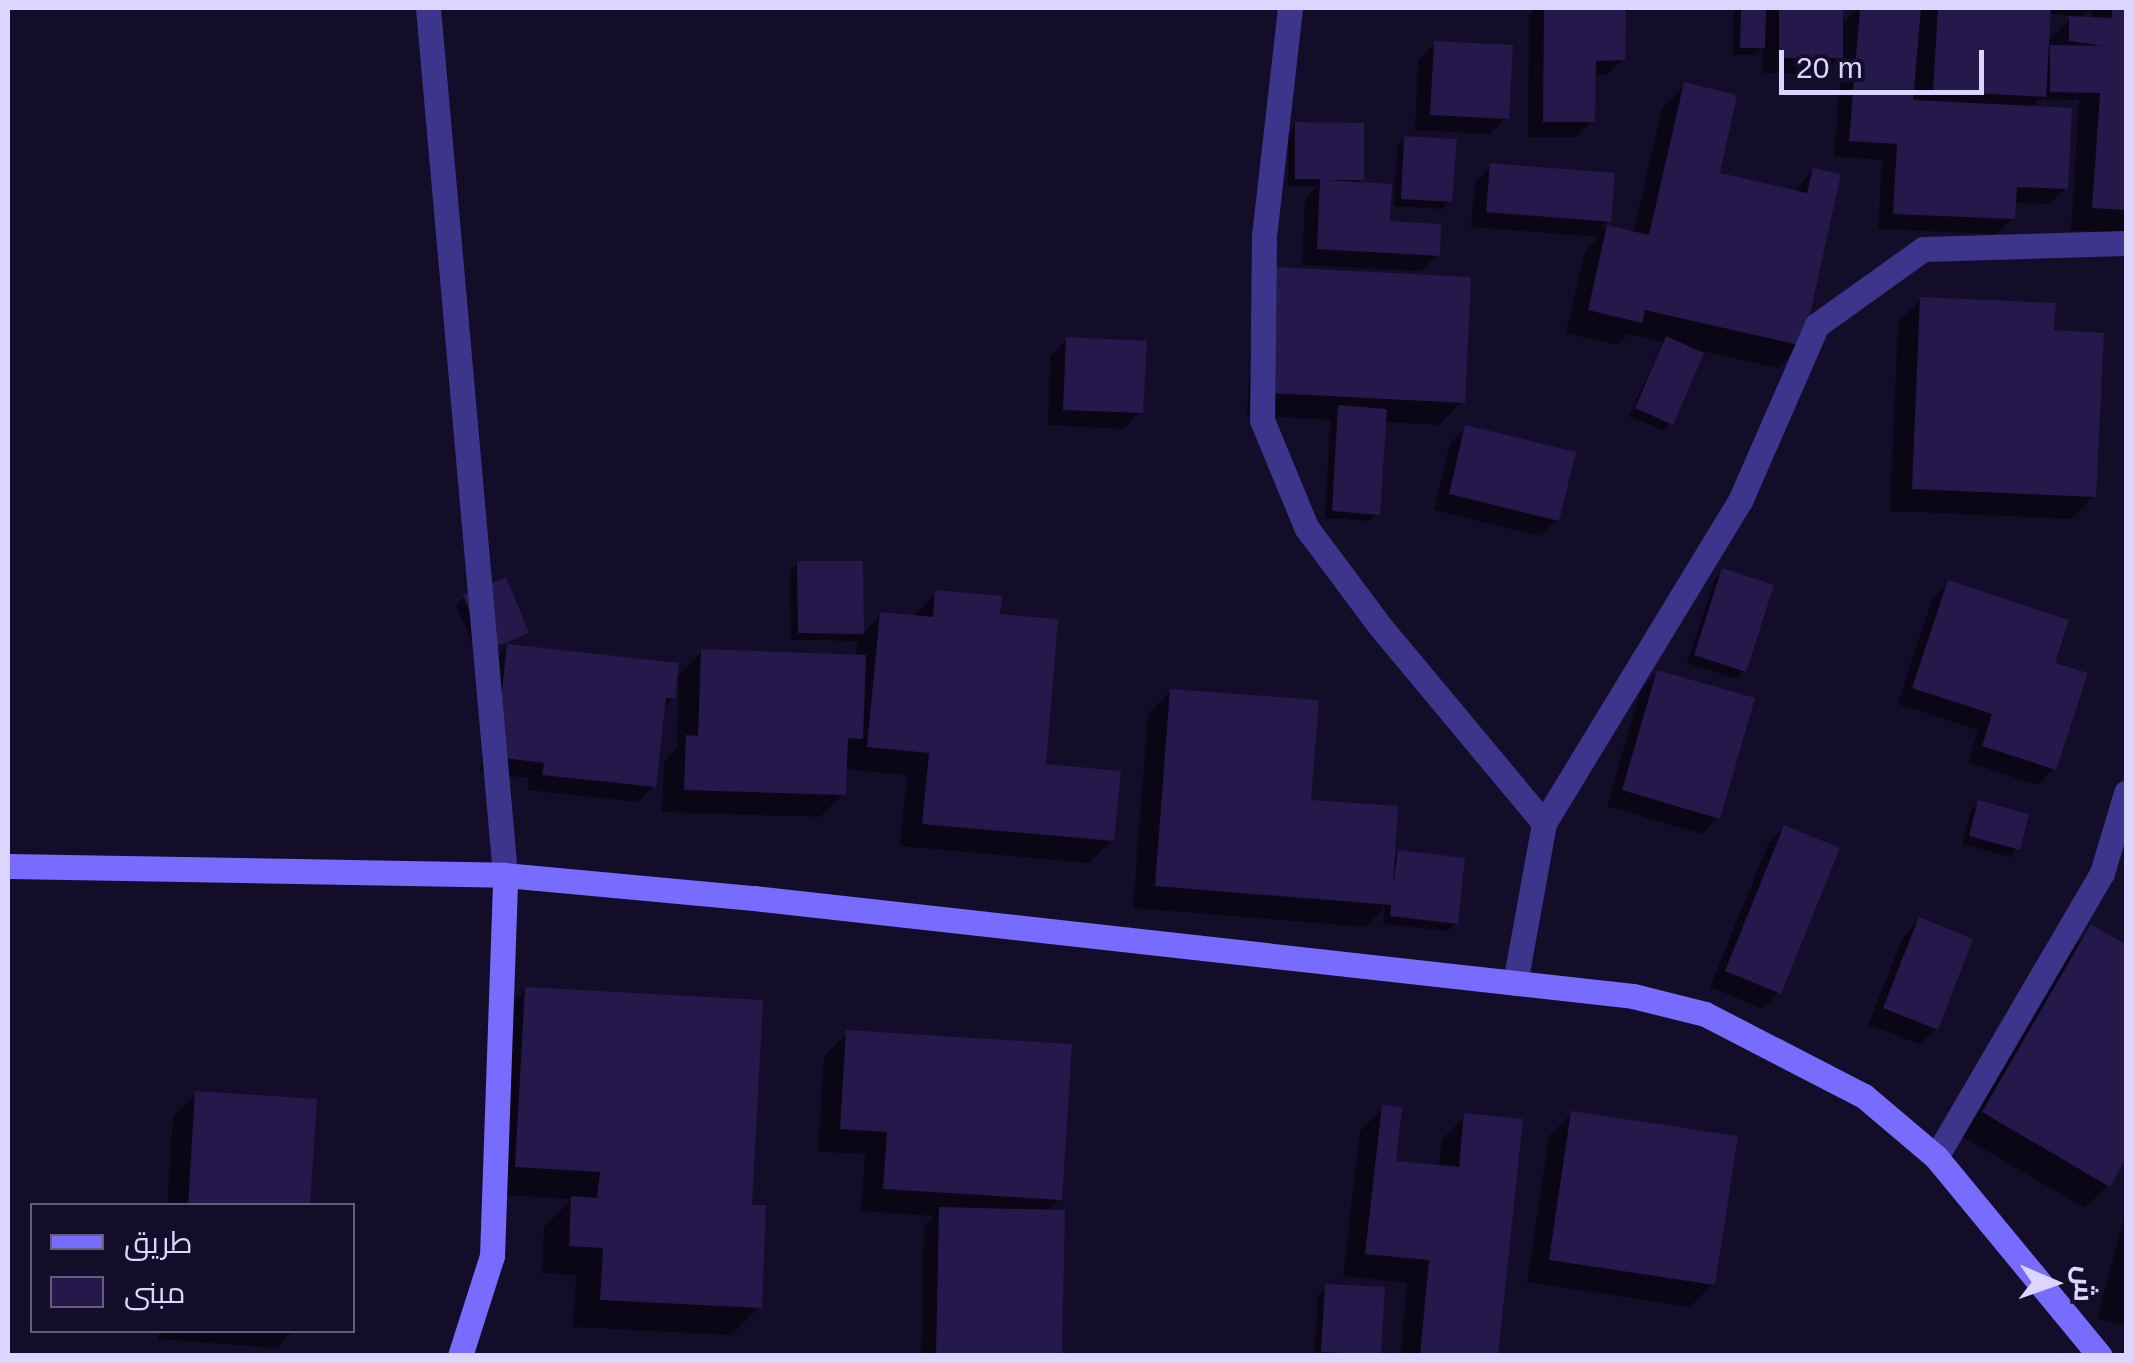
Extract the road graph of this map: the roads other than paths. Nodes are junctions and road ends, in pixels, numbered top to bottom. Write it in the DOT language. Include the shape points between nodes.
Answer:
graph roads {
  1 [pos="428,8"];
  2 [pos="1290,8"];
  3 [pos="2126,244"];
  4 [pos="2126,793"];
  5 [pos="1544,823"];
  6 [pos="8,866"];
  7 [pos="504,876"];
  8 [pos="1515,982"];
  9 [pos="1936,1158"];
  10 [pos="460,1356"];
  11 [pos="2100,1356"];
  1 -- 7 [label="street"];
  2 -- 5 [label="street" via="1264,235 1262,420 1306,527"];
  3 -- 5 [label="street" via="1923,249 1817,326 1740,500"];
  4 -- 9 [label="street" via="2102,873"];
  5 -- 8 [label="street"];
  6 -- 7 [label="street"];
  7 -- 8 [label="street"];
  7 -- 10 [label="street" via="492,1256"];
  8 -- 9 [label="street" via="1633,996 1705,1014 1864,1096"];
  9 -- 11 [label="street"];
}
